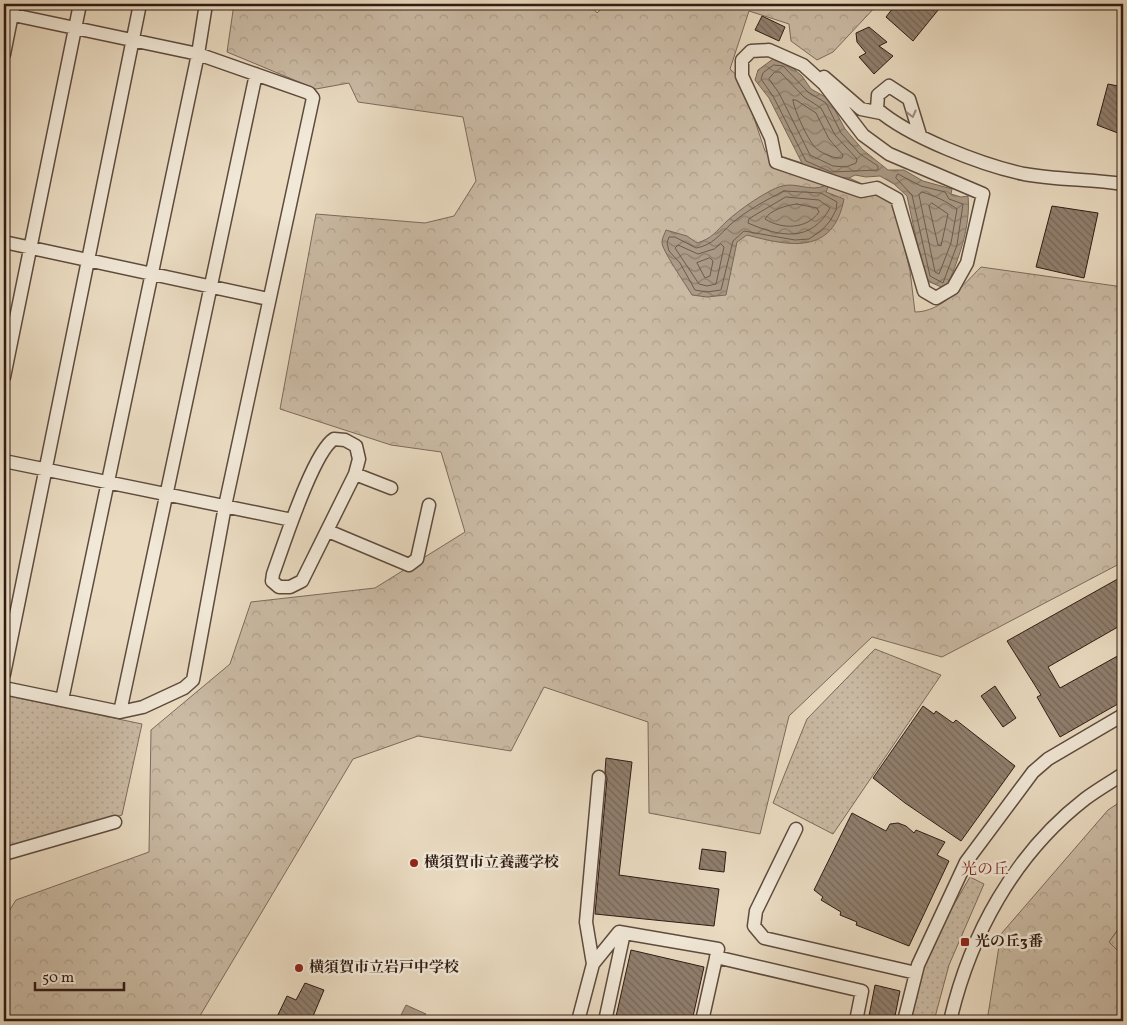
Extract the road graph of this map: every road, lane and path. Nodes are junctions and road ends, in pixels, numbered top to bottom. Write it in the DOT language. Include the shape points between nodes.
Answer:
graph roads {
  1 [pos="80,4"];
  2 [pos="140,4"];
  3 [pos="206,4"];
  4 [pos="10,10"];
  5 [pos="75,27"];
  6 [pos="134,40"];
  7 [pos="4,54"];
  8 [pos="198,54"];
  9 [pos="803,65"];
  10 [pos="256,74"];
  11 [pos="881,113"];
  12 [pos="920,135"];
  13 [pos="1123,184"];
  14 [pos="4,242"];
  15 [pos="31,248"];
  16 [pos="89,261"];
  17 [pos="152,274"];
  18 [pos="210,287"];
  19 [pos="268,299"];
  20 [pos="4,377"];
  21 [pos="4,461"];
  22 [pos="46,470"];
  23 [pos="355,474"];
  24 [pos="108,483"];
  25 [pos="391,488"];
  26 [pos="166,494"];
  27 [pos="429,505"];
  28 [pos="225,506"];
  29 [pos="292,520"];
  30 [pos="328,531"];
  31 [pos="4,674"];
  32 [pos="4,688"];
  33 [pos="62,700"];
  34 [pos="120,712"];
  35 [pos="1123,716"];
  36 [pos="1123,774"];
  37 [pos="599,777"];
  38 [pos="115,822"];
  39 [pos="796,829"];
  40 [pos="4,854"];
  41 [pos="624,933"];
  42 [pos="716,957"];
  43 [pos="593,964"];
  44 [pos="916,973"];
  45 [pos="578,1021"];
  46 [pos="604,1021"];
  47 [pos="702,1021"];
  48 [pos="856,1021"];
  49 [pos="904,1021"];
  50 [pos="950,1021"];
  1 -- 5 [label="street"];
  2 -- 6 [label="street"];
  3 -- 8 [label="street"];
  4 -- 5 [label="street"];
  4 -- 7 [label="street"];
  5 -- 6 [label="street"];
  5 -- 15 [label="street"];
  6 -- 8 [label="street"];
  6 -- 16 [label="street"];
  8 -- 10 [label="street"];
  8 -- 17 [label="street"];
  9 -- 9 [label="street" via="824,84 863,135 890,154 983,194 967,263 953,288 936,298 924,291 897,199 877,188 861,191 776,162 771,138 742,76 742,60 751,51 769,50"];
  9 -- 11 [label="street" via="831,81 862,109"];
  10 -- 18 [label="street"];
  10 -- 19 [label="street" via="309,93 313,98"];
  11 -- 12 [label="street"];
  11 -- 12 [label="street, one-way" via="877,109 878,95 889,86 909,99"];
  12 -- 13 [label="street" via="948,149 1023,174"];
  14 -- 15 [label="street"];
  15 -- 16 [label="street"];
  15 -- 20 [label="street"];
  16 -- 17 [label="street"];
  16 -- 22 [label="street"];
  17 -- 18 [label="street"];
  17 -- 24 [label="street"];
  18 -- 19 [label="street"];
  18 -- 26 [label="street"];
  19 -- 28 [label="street"];
  21 -- 22 [label="street"];
  22 -- 24 [label="street"];
  22 -- 31 [label="street"];
  23 -- 25 [label="street"];
  23 -- 29 [label="street" via="359,459 356,446 345,440 328,443"];
  23 -- 30 [label="street"];
  24 -- 26 [label="street"];
  24 -- 33 [label="street"];
  26 -- 28 [label="street"];
  26 -- 34 [label="street"];
  27 -- 30 [label="street" via="417,559 409,564"];
  28 -- 29 [label="street"];
  28 -- 34 [label="street" via="193,680 184,688 143,707"];
  29 -- 30 [label="street" via="273,574 272,581 279,587 290,587 302,581"];
  32 -- 33 [label="street"];
  33 -- 34 [label="street"];
  35 -- 44 [label="street" via="1048,759 1033,772 966,862"];
  36 -- 50 [label="street" via="1085,798 1026,857 989,914 971,953"];
  37 -- 43 [label="street" via="586,922"];
  38 -- 40 [label="street"];
  39 -- 44 [label="street" via="756,911 754,926 764,938"];
  41 -- 42 [label="street" via="718,949"];
  41 -- 43 [label="street" via="619,932"];
  41 -- 46 [label="street"];
  42 -- 47 [label="street"];
  42 -- 48 [label="street" via="862,991"];
  43 -- 45 [label="street"];
  44 -- 49 [label="street"];
}
